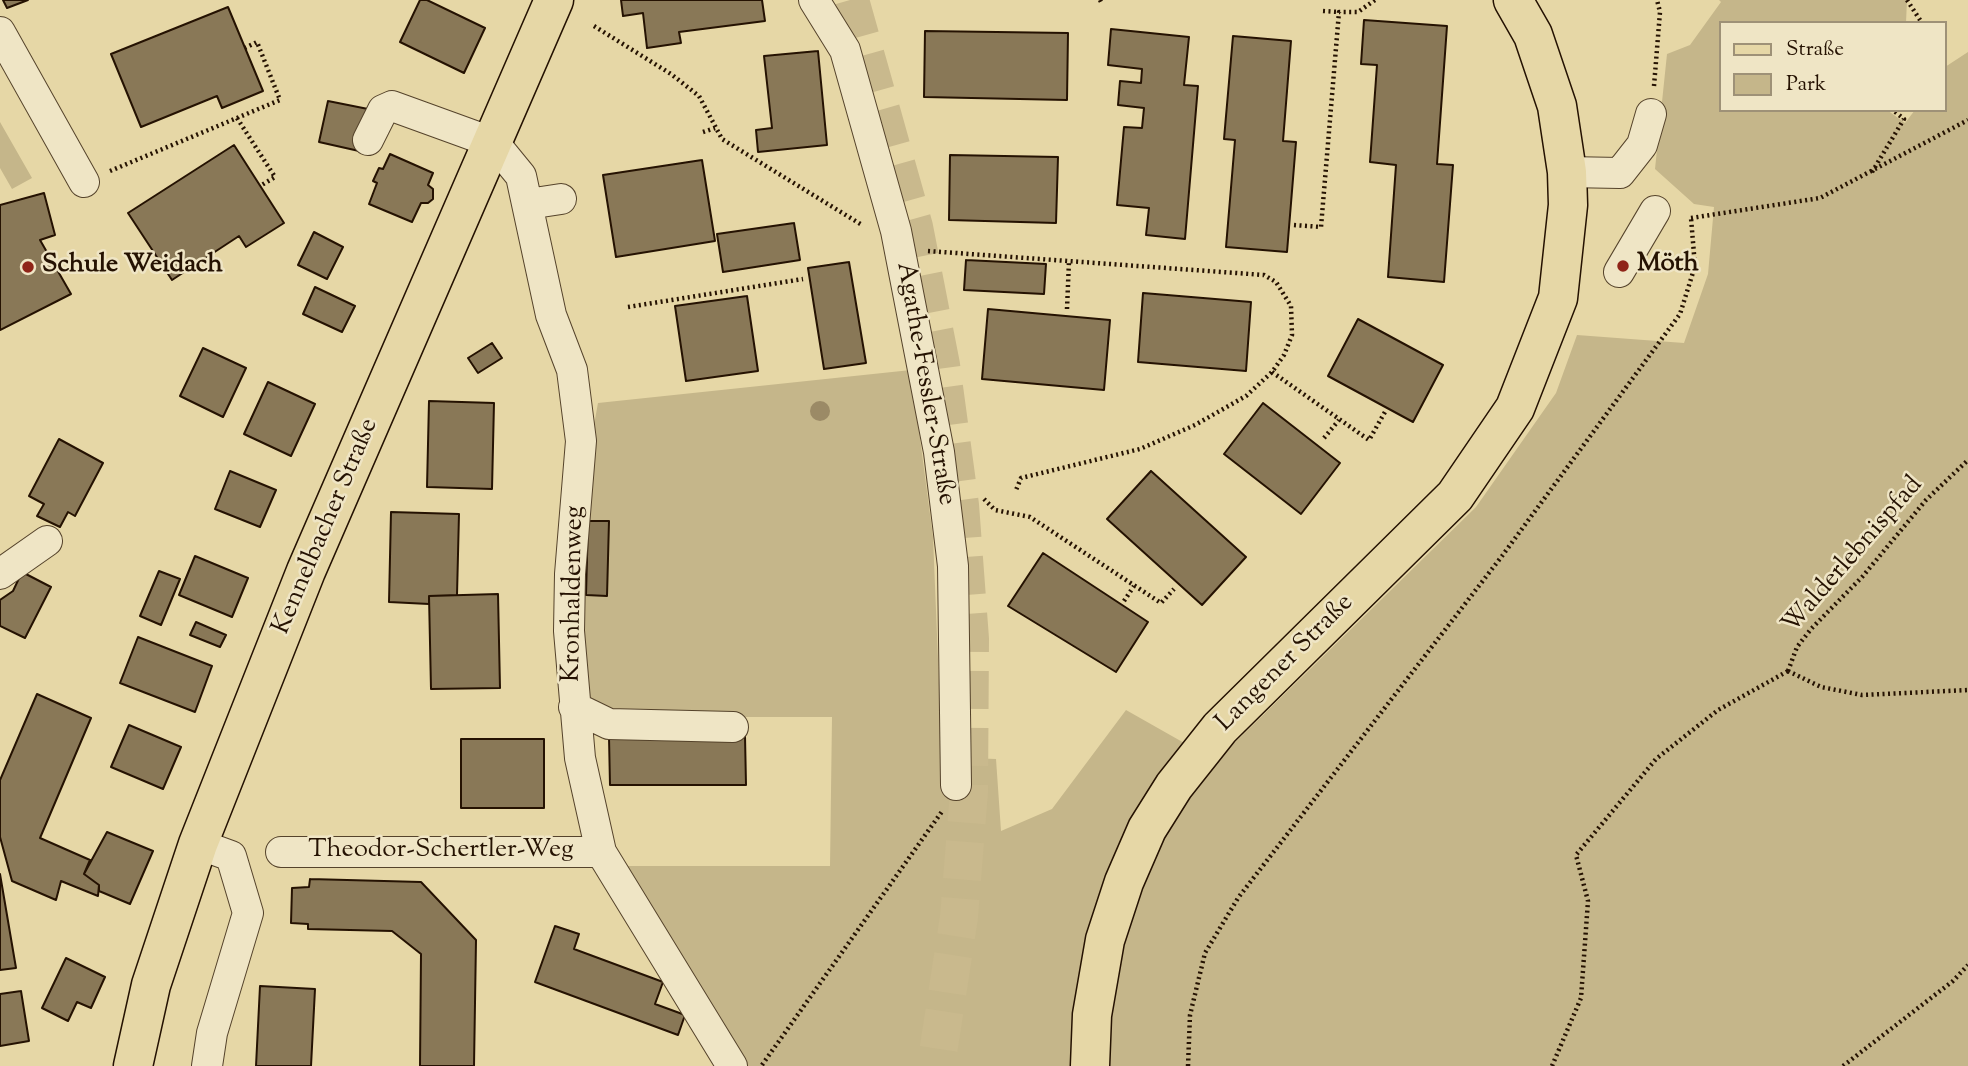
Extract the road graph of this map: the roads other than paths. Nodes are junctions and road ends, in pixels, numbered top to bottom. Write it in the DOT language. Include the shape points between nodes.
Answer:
graph roads {
  1 [pos="554,0"];
  2 [pos="814,0"];
  3 [pos="1513,0"];
  4 [pos="0,32"];
  5 [pos="1651,114"];
  6 [pos="368,140"];
  7 [pos="494,143"];
  8 [pos="1567,172"];
  9 [pos="84,182"];
  10 [pos="561,199"];
  11 [pos="528,204"];
  12 [pos="1655,211"];
  13 [pos="1619,272"];
  14 [pos="47,541"];
  15 [pos="0,574"];
  16 [pos="575,707"];
  17 [pos="733,727"];
  18 [pos="956,785"];
  19 [pos="198,844"];
  20 [pos="281,852"];
  21 [pos="601,852"];
  22 [pos="133,1066"];
  23 [pos="207,1066"];
  24 [pos="732,1066"];
  25 [pos="1090,1066"];
  1 -- 7 [label="main road, Kennelbacher Straße"];
  2 -- 18 [label="street, Agathe-Fessler-Straße" via="845,50 899,240 939,452 953,566"];
  3 -- 8 [label="main road, Langener Straße" via="1533,35 1557,106"];
  4 -- 9 [label="street"];
  5 -- 8 [label="street" via="1642,145 1620,173"];
  6 -- 7 [label="street" via="383,110 393,106"];
  7 -- 11 [label="street, Kronhaldenweg" via="522,176"];
  7 -- 19 [label="main road, Kennelbacher Straße" via="306,571"];
  8 -- 25 [label="main road, Langener Straße" via="1558,298 1515,408 1455,496 1220,728 1174,786 1147,829 1105,940 1092,1016"];
  10 -- 11 [label="street"];
  11 -- 16 [label="street, Kronhaldenweg" via="551,315 572,370 581,441 569,574"];
  12 -- 13 [label="street"];
  14 -- 15 [label="street"];
  16 -- 17 [label="street" via="609,724"];
  16 -- 21 [label="street, Kronhaldenweg" via="580,758"];
  19 -- 22 [label="main road, Kennelbacher Straße" via="151,985"];
  19 -- 23 [label="street" via="231,856 248,912 212,1033"];
  20 -- 21 [label="street, Theodor-Schertler-Weg"];
  21 -- 24 [label="street, Kronhaldenweg"];
}
